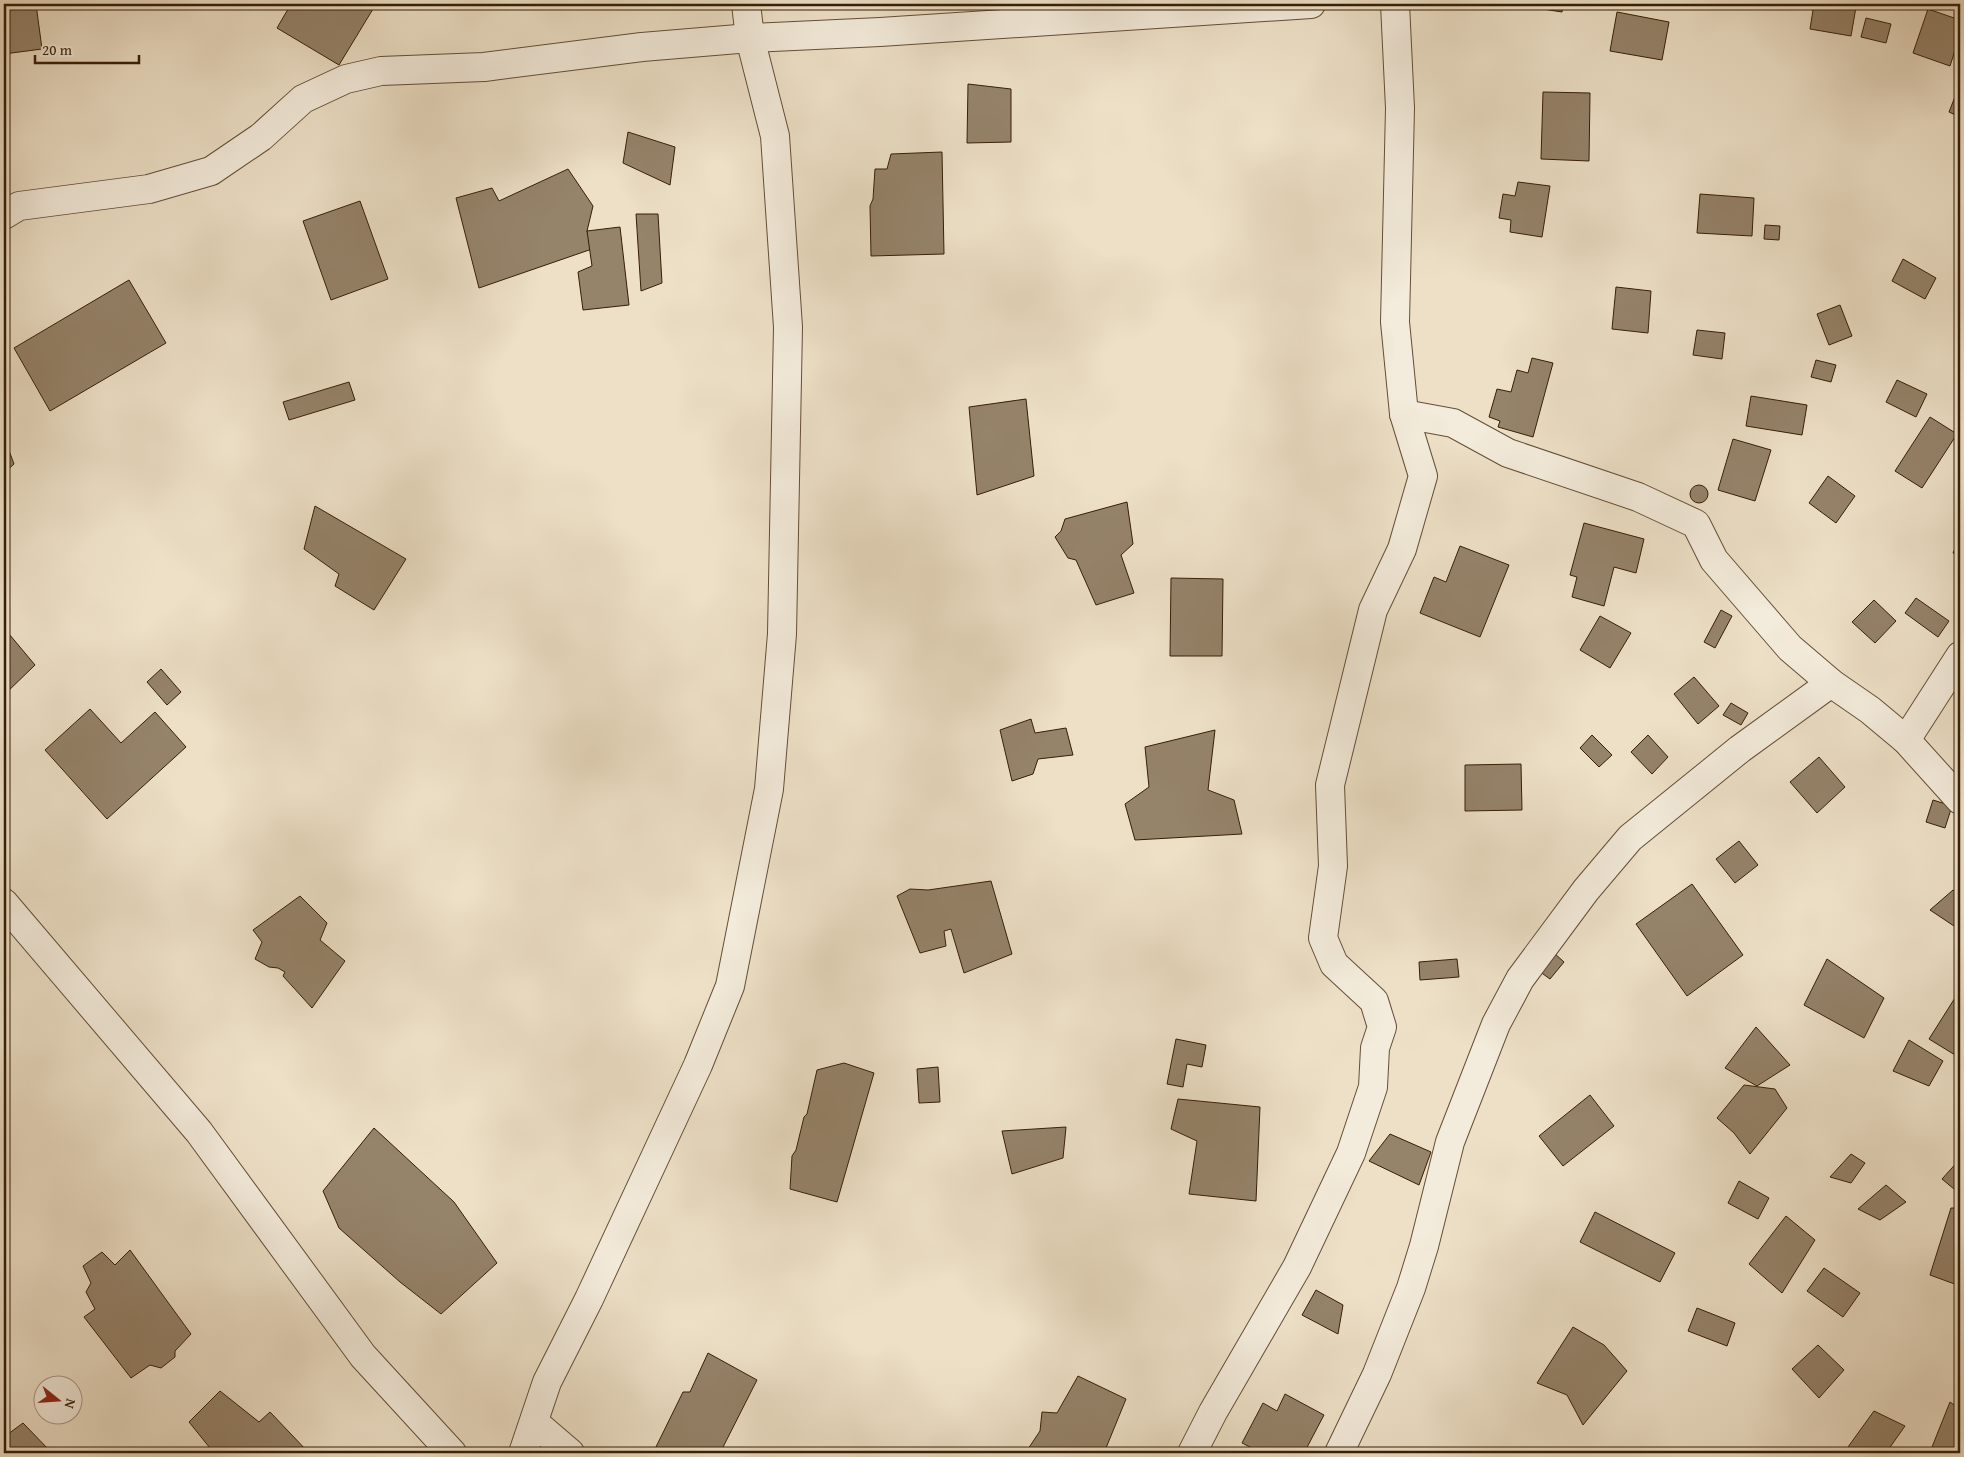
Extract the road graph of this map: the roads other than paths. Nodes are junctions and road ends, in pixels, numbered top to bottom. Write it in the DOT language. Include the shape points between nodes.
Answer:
graph roads {
  1 [pos="746,4"];
  2 [pos="1311,4"];
  3 [pos="1395,4"];
  4 [pos="750,38"];
  5 [pos="4,215"];
  6 [pos="1404,414"];
  7 [pos="1960,656"];
  8 [pos="1831,683"];
  9 [pos="1906,740"];
  10 [pos="1960,800"];
  11 [pos="4,902"];
  12 [pos="535,1423"];
  13 [pos="452,1453"];
  14 [pos="523,1453"];
  15 [pos="570,1453"];
  16 [pos="1192,1453"];
  17 [pos="1339,1453"];
  1 -- 4 [label="street"];
  2 -- 4 [label="street"];
  3 -- 6 [label="street" via="1400,108 1395,322"];
  4 -- 5 [label="street" via="642,47 484,67 381,71 346,79 303,99 261,137 211,171 149,189 19,206"];
  4 -- 12 [label="street" via="775,136 788,327 782,634 769,789 730,986 698,1065 547,1382"];
  6 -- 8 [label="street" via="1453,423 1508,453 1638,497 1696,524 1714,560 1790,648"];
  6 -- 16 [label="street" via="1423,476 1402,549 1373,610 1330,785 1333,866 1323,938 1334,964 1374,1002 1382,1027 1376,1048 1373,1087 1351,1152 1297,1267"];
  7 -- 9 [label="street"];
  8 -- 9 [label="street"];
  8 -- 17 [label="street" via="1740,749 1630,838 1586,890 1520,979 1496,1024 1450,1142 1411,1288 1377,1374"];
  9 -- 10 [label="street"];
  11 -- 13 [label="street" via="199,1132 363,1356"];
  12 -- 14 [label="street"];
  12 -- 15 [label="street"];
}
